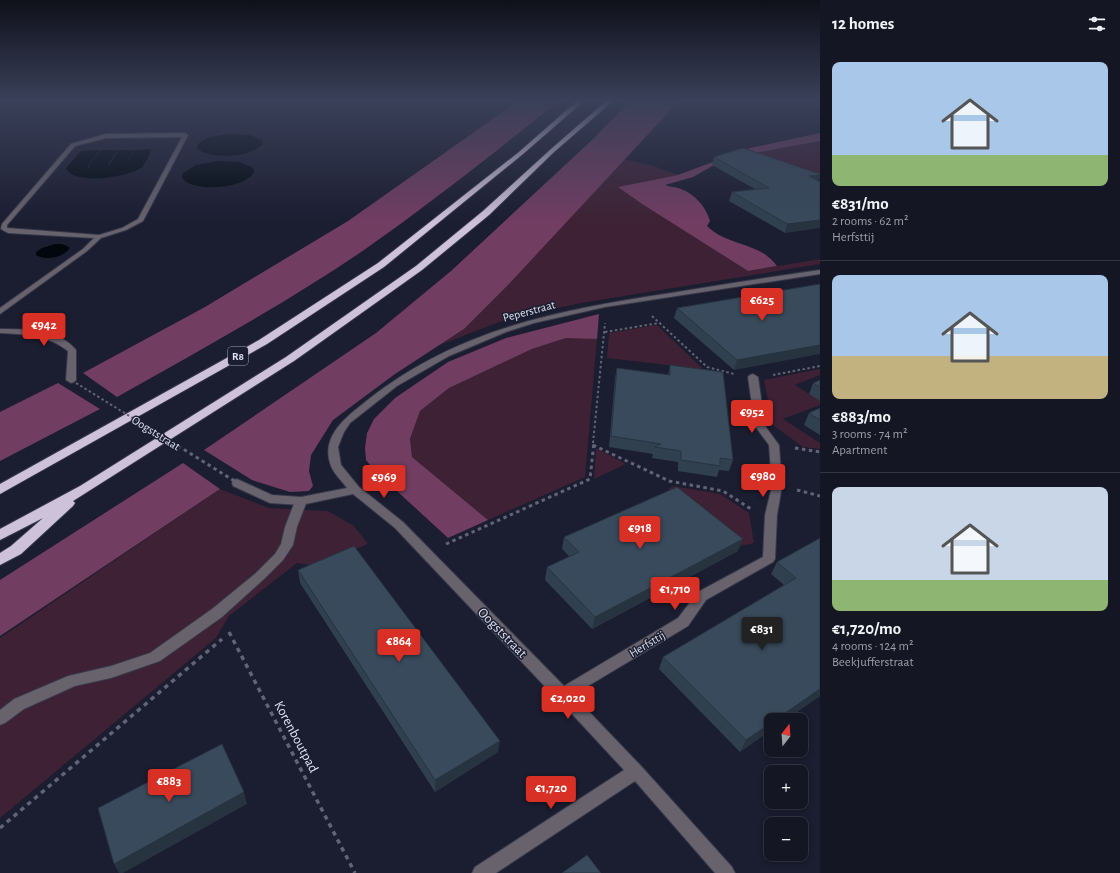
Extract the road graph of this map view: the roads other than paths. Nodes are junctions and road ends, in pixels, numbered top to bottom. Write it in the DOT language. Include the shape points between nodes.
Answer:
graph roads {
  1 [pos="85,142"];
  2 [pos="182,142"];
  3 [pos="534,142"];
  4 [pos="563,142"];
  5 [pos="99,237"];
  6 [pos="820,272"];
  7 [pos="0,312"];
  8 [pos="0,330"];
  9 [pos="753,377"];
  10 [pos="74,381"];
  11 [pos="237,482"];
  12 [pos="85,489"];
  13 [pos="0,490"];
  14 [pos="355,490"];
  15 [pos="301,501"];
  16 [pos="0,535"];
  17 [pos="0,560"];
  18 [pos="561,695"];
  19 [pos="0,718"];
  20 [pos="636,771"];
  21 [pos="481,873"];
  22 [pos="726,873"];
  1 -- 5 [label="street" via="73,145 4,225 4,229"];
  2 -- 5 [label="street" via="140,220 124,229"];
  3 -- 13 [label="highway, R8" via="381,265 263,342"];
  4 -- 12 [label="highway, R8" via="486,213 419,268 290,359"];
  5 -- 7 [label="street"];
  6 -- 14 [label="street, Peperstraat" via="559,314 503,330 446,354 394,384 347,421 339,432 333,447 336,466"];
  8 -- 10 [label="street" via="30,332 65,343 72,350"];
  9 -- 18 [label="street, Herfsttij" via="760,426 774,446 777,486 771,515 769,559 702,596 683,622"];
  11 -- 15 [label="street" via="270,499"];
  12 -- 16 [label="highway, R8"];
  12 -- 17 [label="highway" via="16,550"];
  14 -- 15 [label="street"];
  14 -- 18 [label="street, Oogststraat" via="399,525"];
  15 -- 19 [label="street" via="287,545 279,558 217,613 155,657 111,672 73,680 19,704"];
  18 -- 20 [label="street, Oogststraat"];
  20 -- 21 [label="street"];
  20 -- 22 [label="street, Oogststraat"];
}
